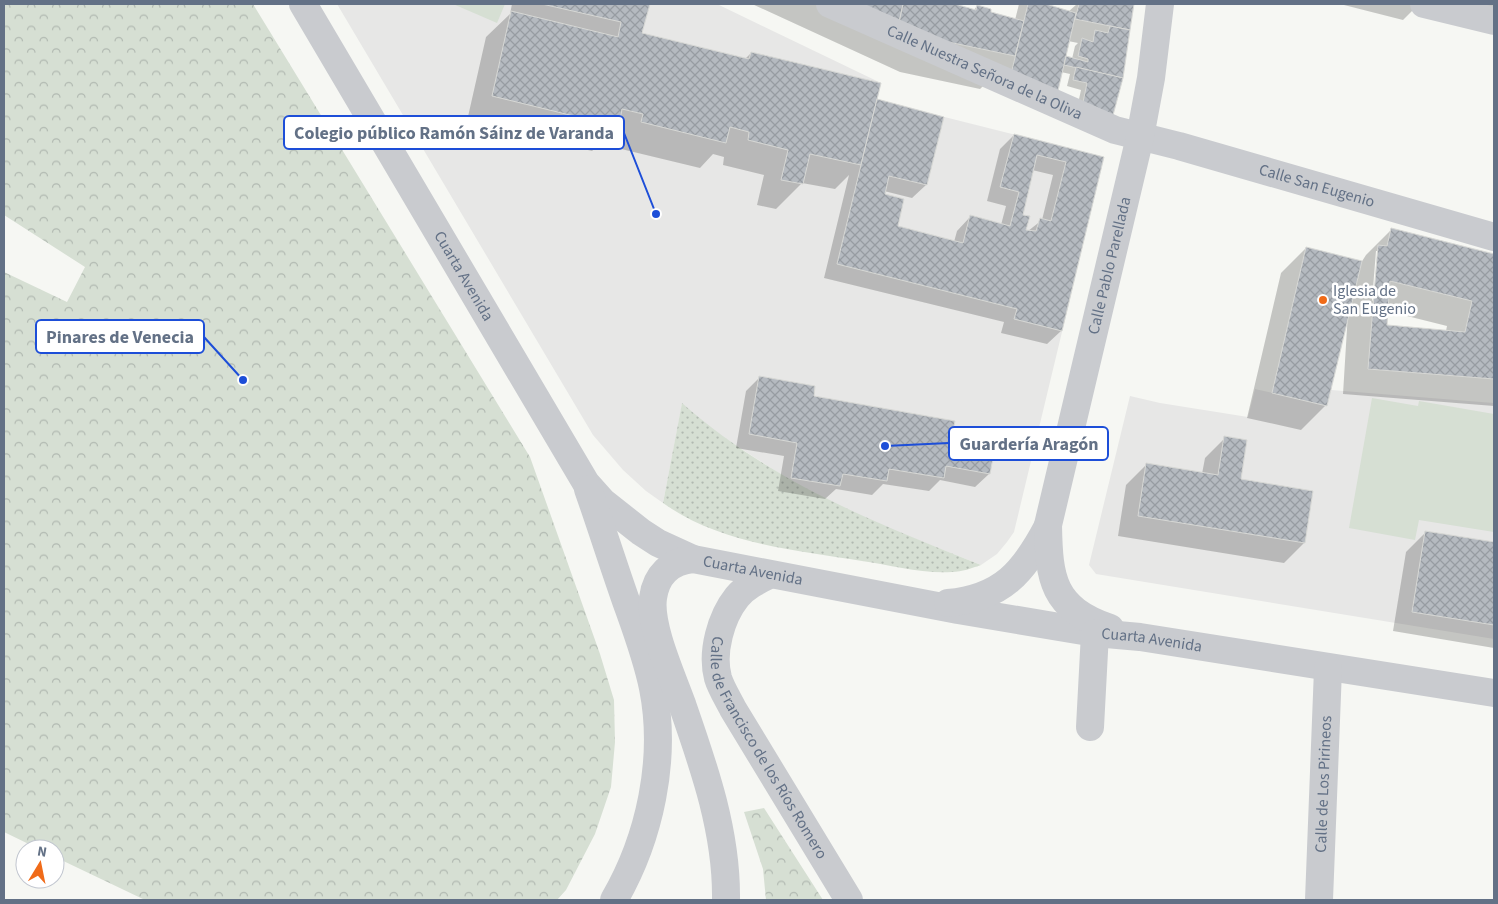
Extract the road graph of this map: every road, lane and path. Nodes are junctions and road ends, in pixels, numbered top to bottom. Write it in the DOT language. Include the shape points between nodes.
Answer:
graph roads {
  1 [pos="303,4"];
  2 [pos="830,4"];
  3 [pos="1160,4"];
  4 [pos="1424,4"];
  5 [pos="1494,21"];
  6 [pos="1140,137"];
  7 [pos="1494,238"];
  8 [pos="586,483"];
  9 [pos="1048,525"];
  10 [pos="693,559"];
  11 [pos="769,575"];
  12 [pos="924,604"];
  13 [pos="1095,633"];
  14 [pos="1140,637"];
  15 [pos="1328,668"];
  16 [pos="1494,693"];
  17 [pos="1090,727"];
  18 [pos="614,900"];
  19 [pos="726,900"];
  20 [pos="849,900"];
  21 [pos="1319,900"];
  1 -- 8 [label="street, Cuarta Avenida"];
  2 -- 6 [label="street, Calle Nuestra Señora de la Oliva" via="1115,130"];
  3 -- 6 [label="street, Calle Pablo Parellada"];
  4 -- 5 [label="street"];
  6 -- 7 [label="street, Calle San Eugenio"];
  6 -- 9 [label="street, Calle Pablo Parellada"];
  8 -- 10 [label="street, Cuarta Avenida" via="603,502 640,532"];
  8 -- 18 [label="street" via="645,655 656,716 656,771 652,802 636,856"];
  9 -- 12 [label="street, Calle Pablo Parellada" via="1026,564 1010,581 972,599"];
  9 -- 14 [label="street, Calle Pablo Parellada" via="1049,569 1060,594 1070,606 1098,624"];
  10 -- 11 [label="street, Cuarta Avenida"];
  10 -- 19 [label="street" via="683,560 666,570 656,586 653,608 663,649 712,796 726,881"];
  11 -- 12 [label="street, Cuarta Avenida"];
  11 -- 20 [label="street, Calle de Francisco de los Ríos Romero" via="737,597 723,622 716,647 718,677 733,709"];
  12 -- 13 [label="street, Cuarta Avenida"];
  13 -- 14 [label="street, Cuarta Avenida"];
  13 -- 17 [label="street"];
  14 -- 15 [label="street, Cuarta Avenida"];
  15 -- 16 [label="street, Cuarta Avenida"];
  15 -- 21 [label="street, Calle de Los Pirineos"];
}
